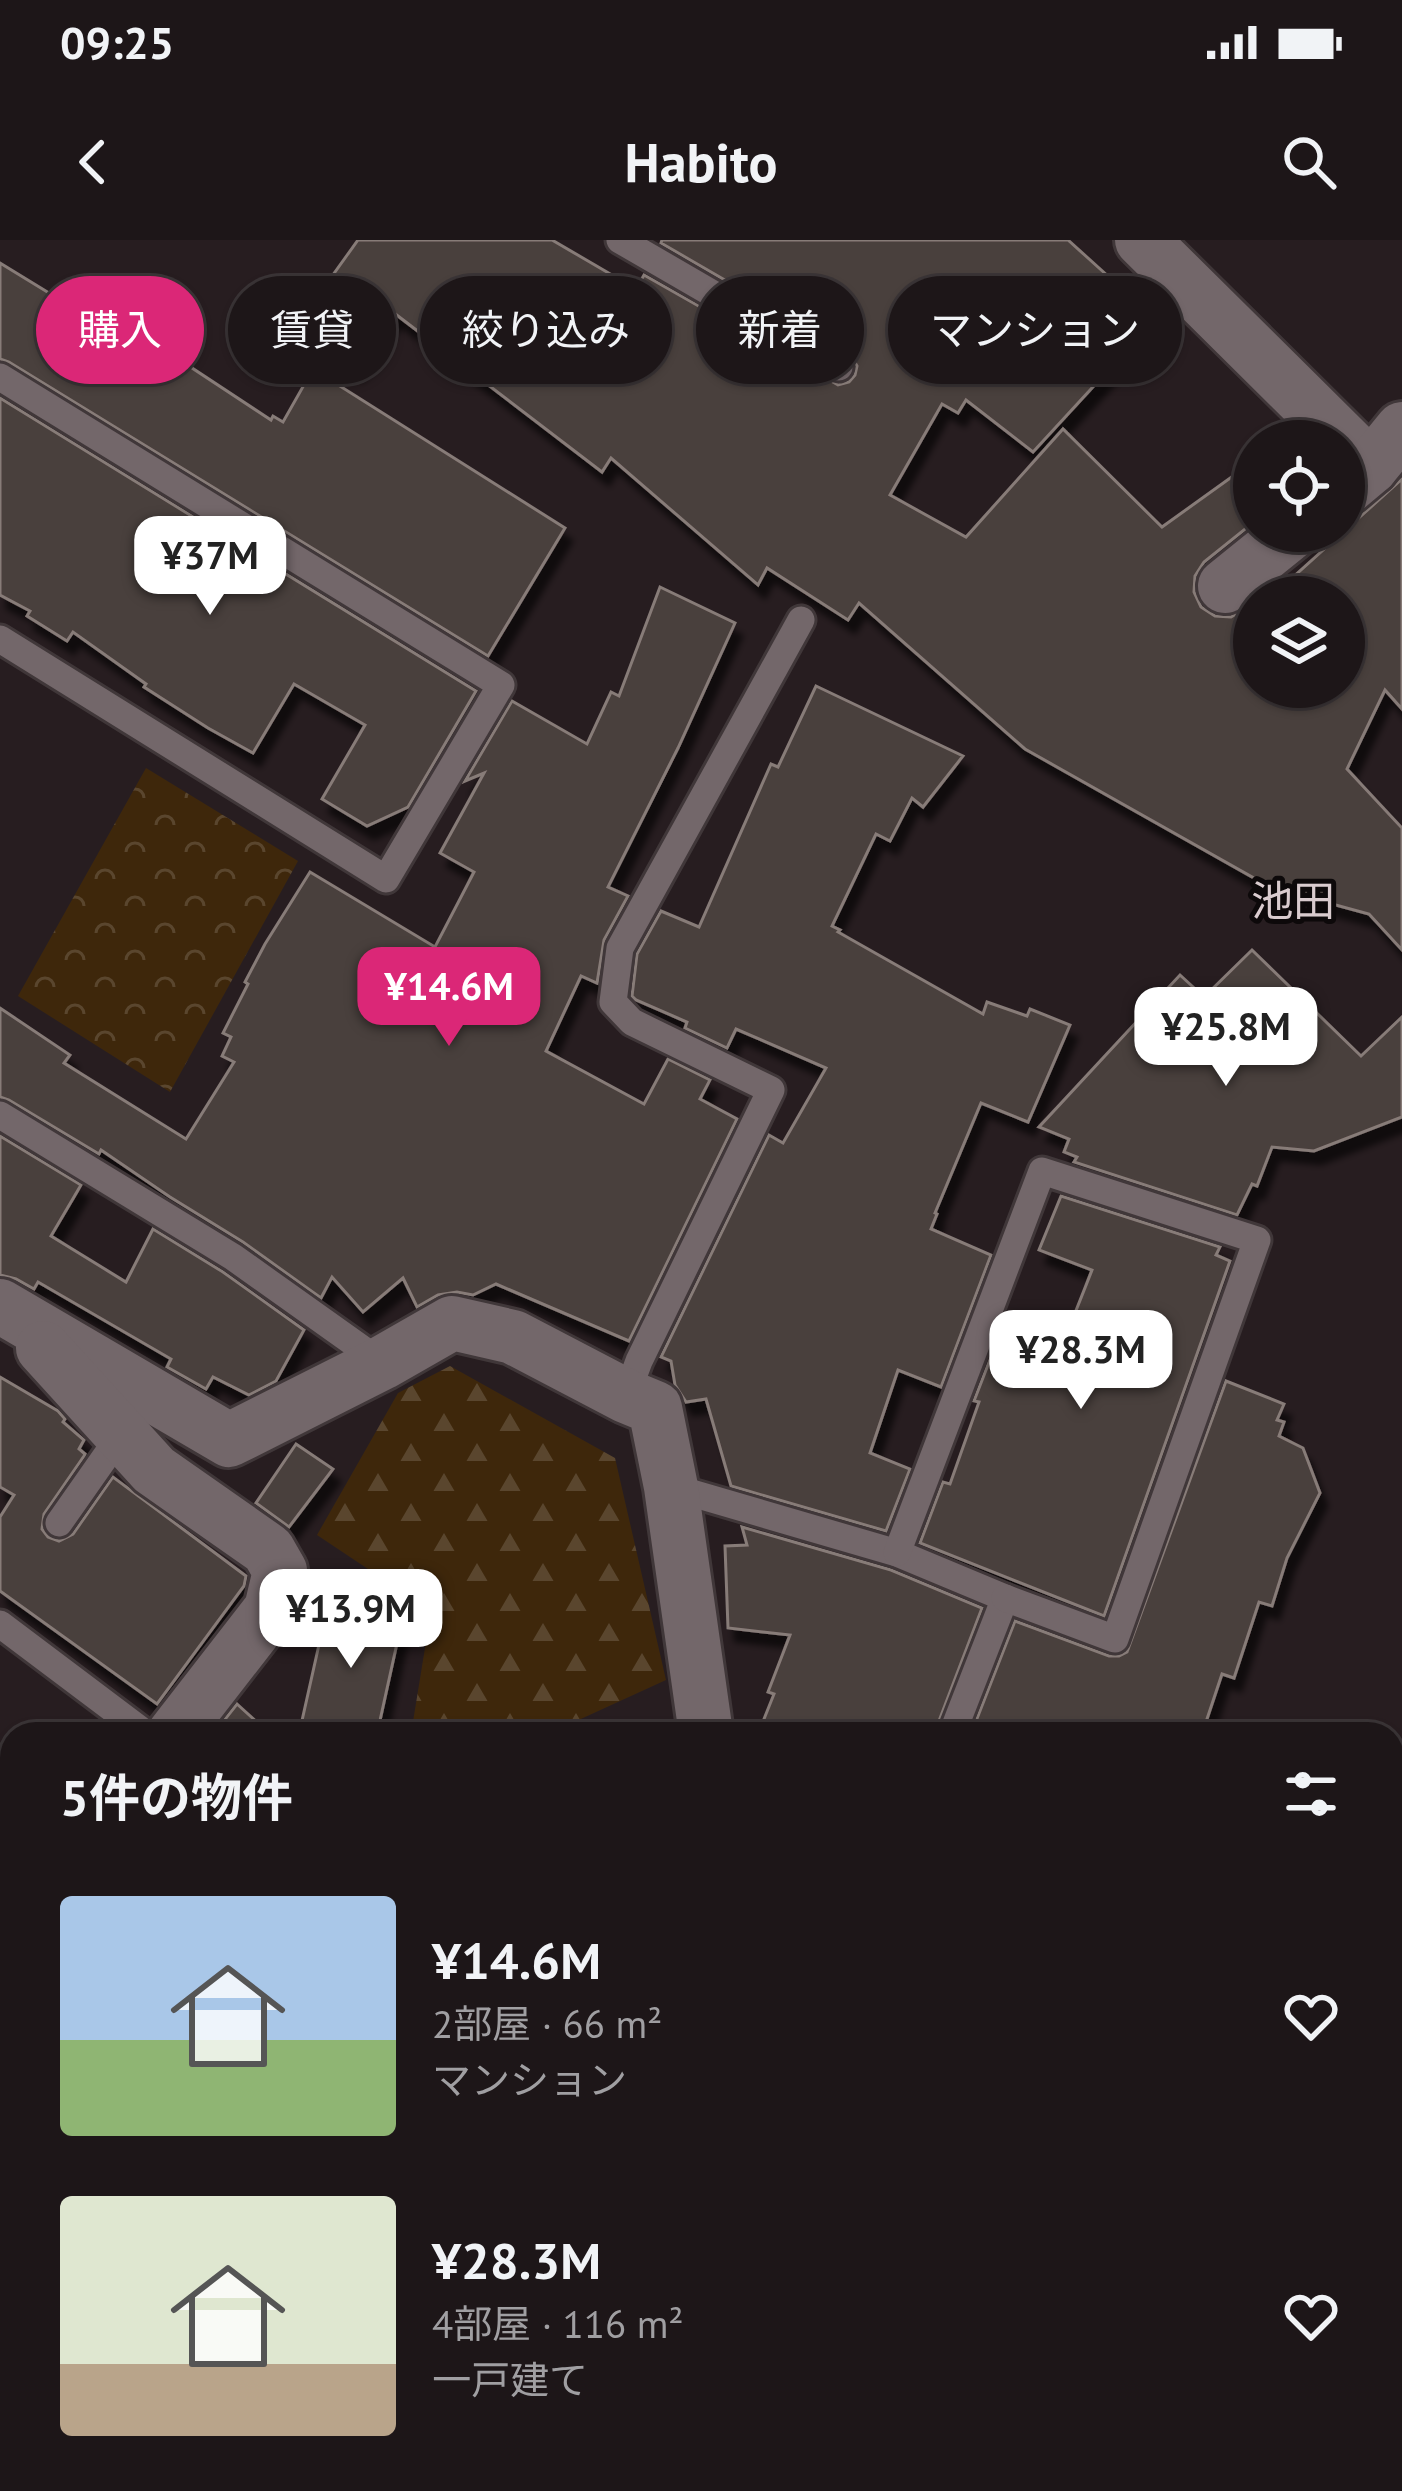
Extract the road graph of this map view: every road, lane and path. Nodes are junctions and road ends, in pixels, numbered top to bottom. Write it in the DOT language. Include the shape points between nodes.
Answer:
graph roads {
  1 [pos="620,240"];
  2 [pos="1142,240"];
  3 [pos="696,284"];
  4 [pos="0,377"];
  5 [pos="1372,461"];
  6 [pos="1266,552"];
  7 [pos="1225,586"];
  8 [pos="801,620"];
  9 [pos="0,640"];
  10 [pos="0,1115"];
  11 [pos="5,1309"];
  12 [pos="382,1363"];
  13 [pos="626,1396"];
  14 [pos="120,1436"];
  15 [pos="671,1487"];
  16 [pos="59,1523"];
  17 [pos="897,1553"];
  18 [pos="1005,1598"];
  19 [pos="0,1624"];
  20 [pos="130,1722"];
  21 [pos="183,1722"];
  22 [pos="704,1722"];
  23 [pos="957,1722"];
  1 -- 3 [label="lane"];
  2 -- 5 [label="street"];
  4 -- 9 [label="lane" via="501,686 386,879"];
  6 -- 7 [label="street"];
  8 -- 13 [label="lane" via="620,948 613,1002 632,1022 770,1090"];
  10 -- 12 [label="lane" via="233,1257"];
  11 -- 12 [label="street" via="229,1440"];
  11 -- 14 [label="street"];
  12 -- 13 [label="street" via="452,1323 513,1337"];
  13 -- 15 [label="street" via="655,1408"];
  14 -- 16 [label="lane"];
  14 -- 21 [label="street" via="154,1470 268,1550 280,1571 271,1609"];
  15 -- 17 [label="lane"];
  15 -- 22 [label="street"];
  17 -- 18 [label="lane"];
  17 -- 18 [label="lane" via="1042,1171 1257,1240 1115,1639"];
  18 -- 23 [label="lane"];
  19 -- 20 [label="lane"];
}
